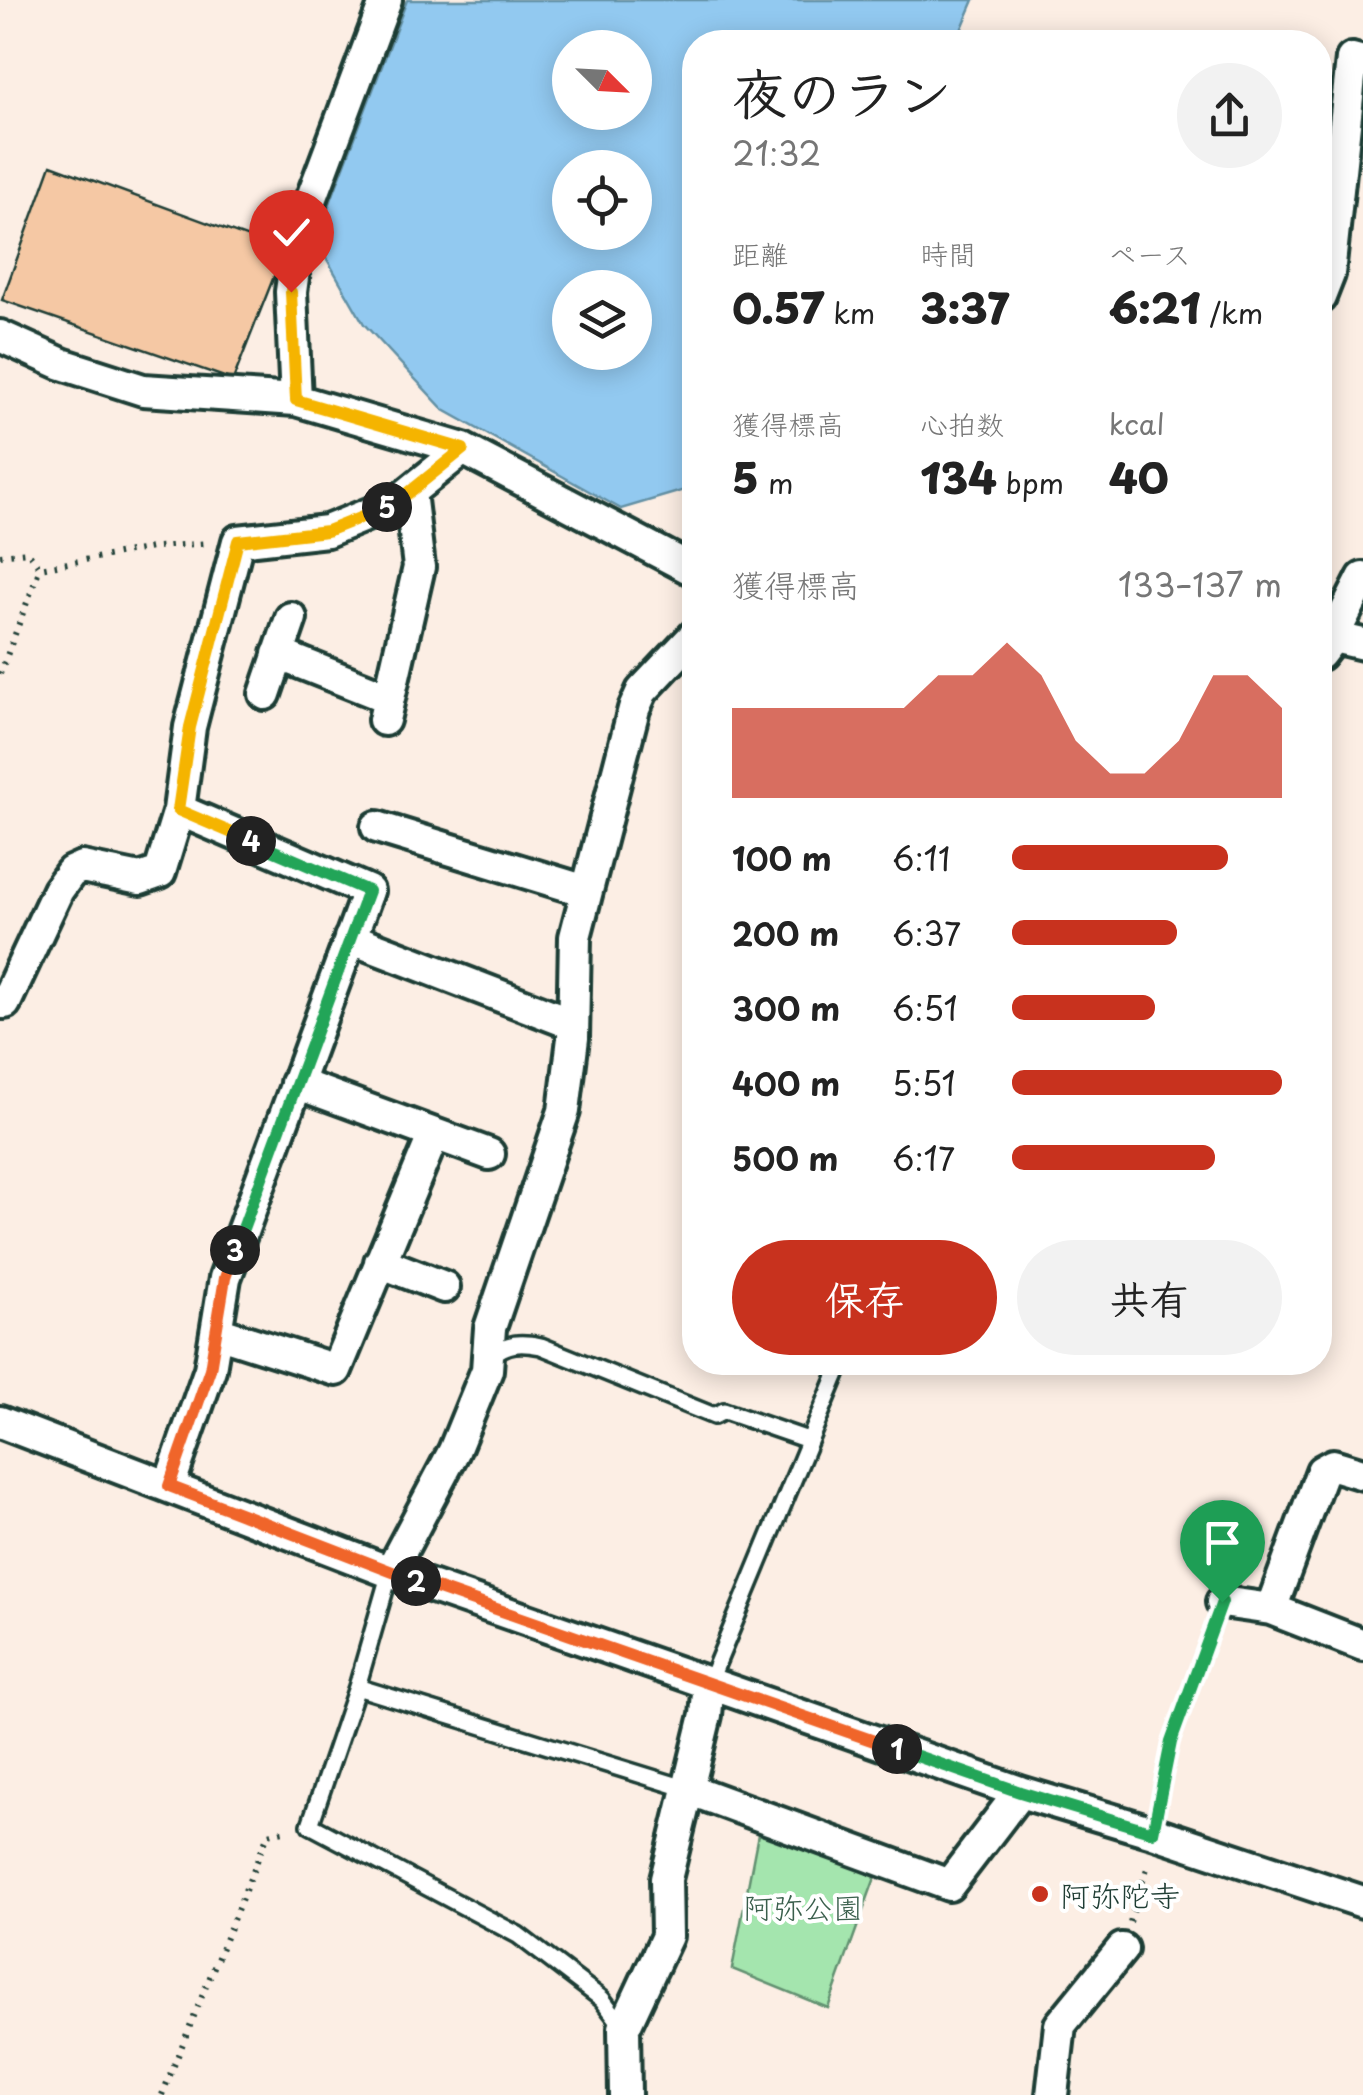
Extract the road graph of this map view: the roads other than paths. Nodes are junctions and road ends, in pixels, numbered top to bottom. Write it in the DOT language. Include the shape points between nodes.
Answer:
graph roads {
  1 [pos="386,0"];
  2 [pos="1363,62"];
  3 [pos="1340,197"];
  4 [pos="1332,253"];
  5 [pos="0,336"];
  6 [pos="296,400"];
  7 [pos="463,449"];
  8 [pos="410,492"];
  9 [pos="682,564"];
  10 [pos="1363,578"];
  11 [pos="291,618"];
  12 [pos="1332,628"];
  13 [pos="1332,642"];
  14 [pos="1363,644"];
  15 [pos="682,649"];
  16 [pos="278,654"];
  17 [pos="264,694"];
  18 [pos="178,810"];
  19 [pos="377,826"];
  20 [pos="586,890"];
  21 [pos="350,938"];
  22 [pos="0,1003"];
  23 [pos="573,1024"];
  24 [pos="296,1082"];
  25 [pos="434,1134"];
  26 [pos="489,1154"];
  27 [pos="380,1262"];
  28 [pos="444,1286"];
  29 [pos="217,1332"];
  30 [pos="488,1359"];
  31 [pos="836,1375"];
  32 [pos="0,1422"];
  33 [pos="808,1440"];
  34 [pos="1363,1474"];
  35 [pos="169,1486"];
  36 [pos="390,1572"];
  37 [pos="1222,1602"];
  38 [pos="1271,1609"];
  39 [pos="1363,1644"];
  40 [pos="709,1683"];
  41 [pos="358,1687"];
  42 [pos="688,1788"];
  43 [pos="1020,1792"];
  44 [pos="1363,1902"];
  45 [pos="1122,1949"];
  46 [pos="624,2028"];
  47 [pos="625,2095"];
  48 [pos="1052,2095"];
  1 -- 6 [label="street" via="299,232 291,292"];
  2 -- 3 [label="street" via="1352,59"];
  3 -- 4 [label="street"];
  5 -- 6 [label="street" via="144,390"];
  6 -- 7 [label="street"];
  7 -- 8 [label="street"];
  7 -- 9 [label="street"];
  8 -- 16 [label="street" via="420,567 387,709"];
  8 -- 18 [label="street" via="327,531 238,541 190,727"];
  10 -- 12 [label="street"];
  11 -- 16 [label="street"];
  13 -- 14 [label="street"];
  15 -- 20 [label="street" via="642,691 634,710"];
  16 -- 17 [label="street"];
  18 -- 21 [label="street" via="368,891"];
  18 -- 22 [label="street" via="160,872 140,879 82,866 70,872"];
  19 -- 20 [label="street"];
  20 -- 23 [label="street" via="574,936"];
  21 -- 23 [label="street"];
  21 -- 24 [label="street"];
  23 -- 30 [label="street" via="564,1111 490,1328"];
  24 -- 25 [label="street"];
  24 -- 29 [label="street" via="225,1278"];
  25 -- 26 [label="street"];
  25 -- 27 [label="street"];
  27 -- 28 [label="street"];
  27 -- 29 [label="street" via="336,1370"];
  29 -- 35 [label="street"];
  30 -- 33 [label="lane" via="502,1346 541,1346 714,1416 724,1411"];
  30 -- 36 [label="street" via="454,1451"];
  31 -- 33 [label="lane"];
  32 -- 35 [label="street"];
  33 -- 40 [label="lane"];
  34 -- 38 [label="street" via="1333,1465 1322,1471"];
  35 -- 36 [label="street"];
  36 -- 40 [label="street"];
  36 -- 41 [label="lane"];
  37 -- 38 [label="street"];
  38 -- 39 [label="street"];
  40 -- 42 [label="street"];
  40 -- 43 [label="street"];
  41 -- 42 [label="lane"];
  41 -- 46 [label="lane" via="310,1825 518,1935 602,1999"];
  42 -- 43 [label="street" via="950,1885"];
  42 -- 46 [label="street" via="666,1879 667,1936"];
  43 -- 44 [label="street"];
  45 -- 48 [label="street" via="1060,2025"];
  46 -- 47 [label="street"];
}
